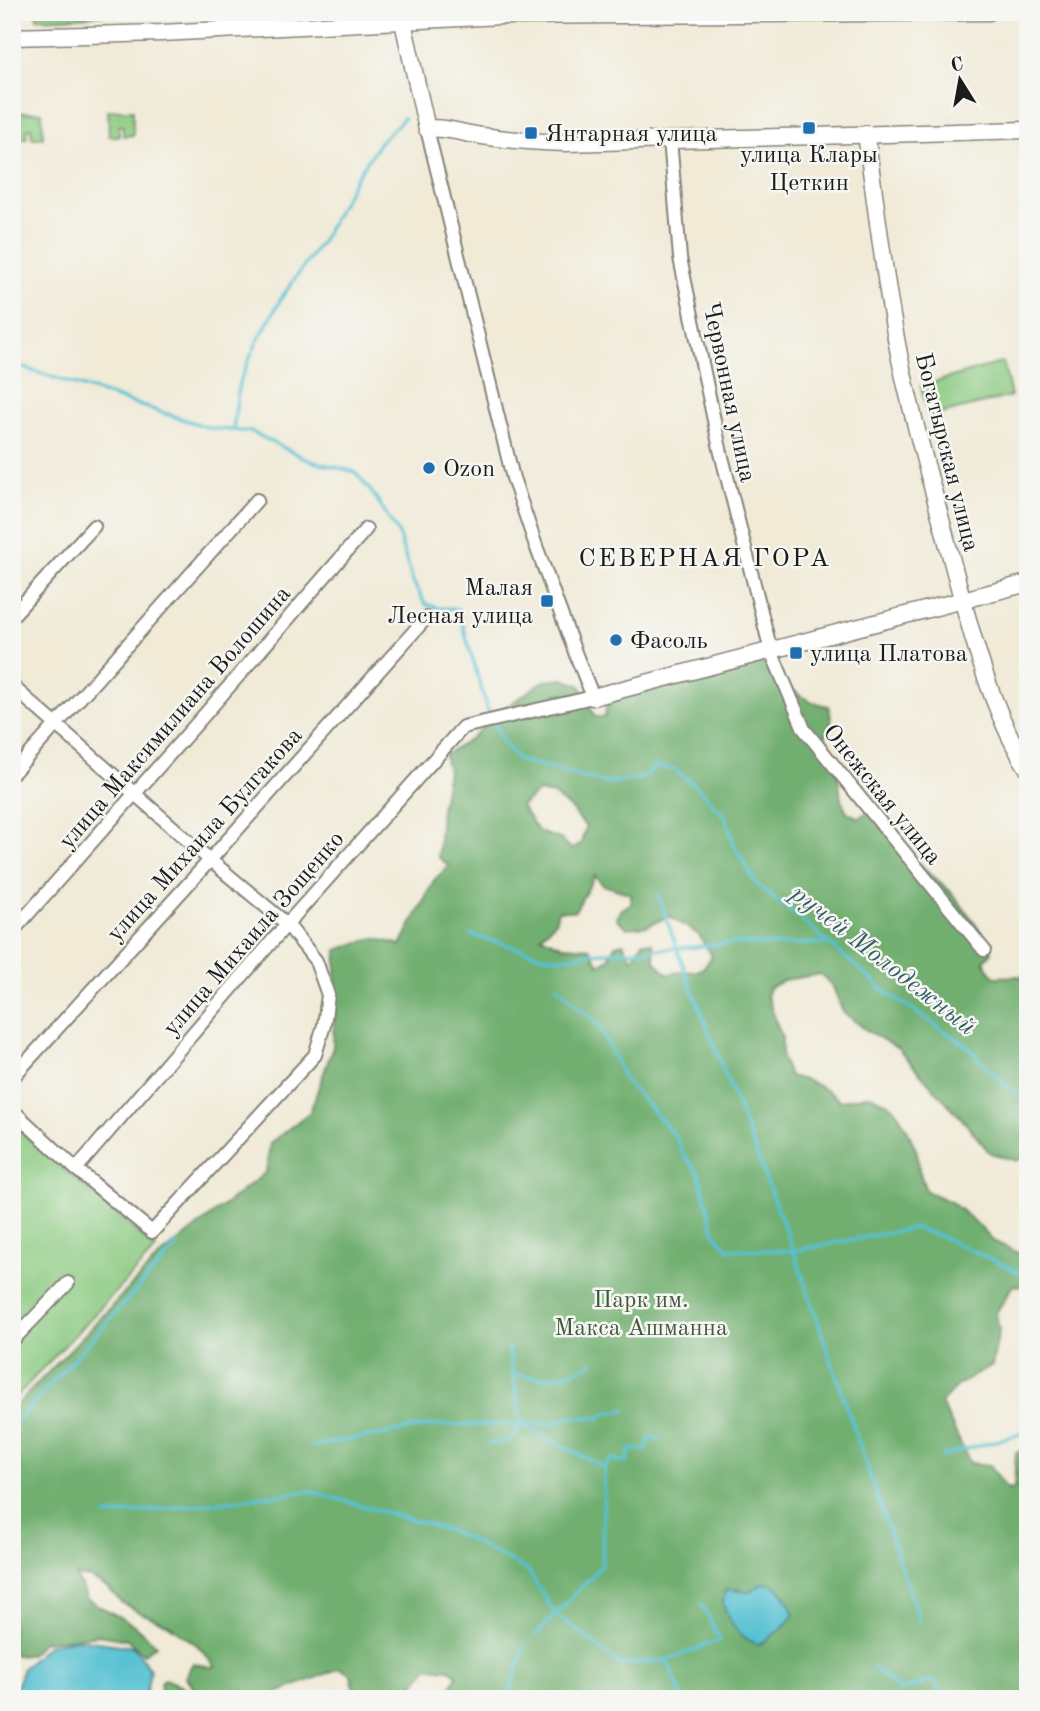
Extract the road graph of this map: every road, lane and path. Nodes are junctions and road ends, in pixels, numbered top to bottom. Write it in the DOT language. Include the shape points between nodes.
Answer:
graph roads {
  1 [pos="989,12"];
  2 [pos="404,17"];
  3 [pos="12,37"];
  4 [pos="427,129"];
  5 [pos="1028,130"];
  6 [pos="866,134"];
  7 [pos="670,139"];
  8 [pos="257,500"];
  9 [pos="94,526"];
  10 [pos="366,529"];
  11 [pos="1028,583"];
  12 [pos="962,600"];
  13 [pos="12,616"];
  14 [pos="426,618"];
  15 [pos="771,651"];
  16 [pos="12,686"];
  17 [pos="593,697"];
  18 [pos="56,725"];
  19 [pos="1028,769"];
  20 [pos="12,774"];
  21 [pos="135,794"];
  22 [pos="210,860"];
  23 [pos="287,924"];
  24 [pos="12,932"];
  25 [pos="984,950"];
  26 [pos="12,1078"];
  27 [pos="12,1110"];
  28 [pos="76,1169"];
  29 [pos="68,1283"];
  30 [pos="12,1341"];
  1 -- 2 [label="street"];
  2 -- 3 [label="street" via="161,33"];
  2 -- 4 [label="street"];
  4 -- 7 [label="street" via="565,143"];
  4 -- 17 [label="street" via="513,478"];
  5 -- 6 [label="street"];
  6 -- 7 [label="street"];
  6 -- 12 [label="street, Богатырская улица" via="898,351"];
  7 -- 15 [label="street, Червонная улица" via="680,258 720,449"];
  8 -- 18 [label="street"];
  9 -- 13 [label="street"];
  10 -- 21 [label="street, улица Максимилиана Волошина"];
  11 -- 12 [label="street"];
  12 -- 15 [label="street"];
  12 -- 19 [label="street, Богатырская улица" via="995,701"];
  14 -- 22 [label="street, улица Михаила Булгакова"];
  15 -- 17 [label="street"];
  15 -- 25 [label="street, Онежская улица" via="804,729"];
  16 -- 18 [label="street"];
  17 -- 23 [label="street, улица Михаила Зощенко" via="463,727"];
  18 -- 20 [label="street"];
  18 -- 21 [label="street"];
  21 -- 22 [label="street"];
  21 -- 24 [label="street, улица Максимилиана Волошина"];
  22 -- 23 [label="street"];
  22 -- 26 [label="street, улица Михаила Булгакова"];
  23 -- 28 [label="street, улица Михаила Зощенко"];
  23 -- 28 [label="street" via="316,961 328,995 315,1055 152,1232"];
  27 -- 28 [label="street"];
  29 -- 30 [label="street"];
}
